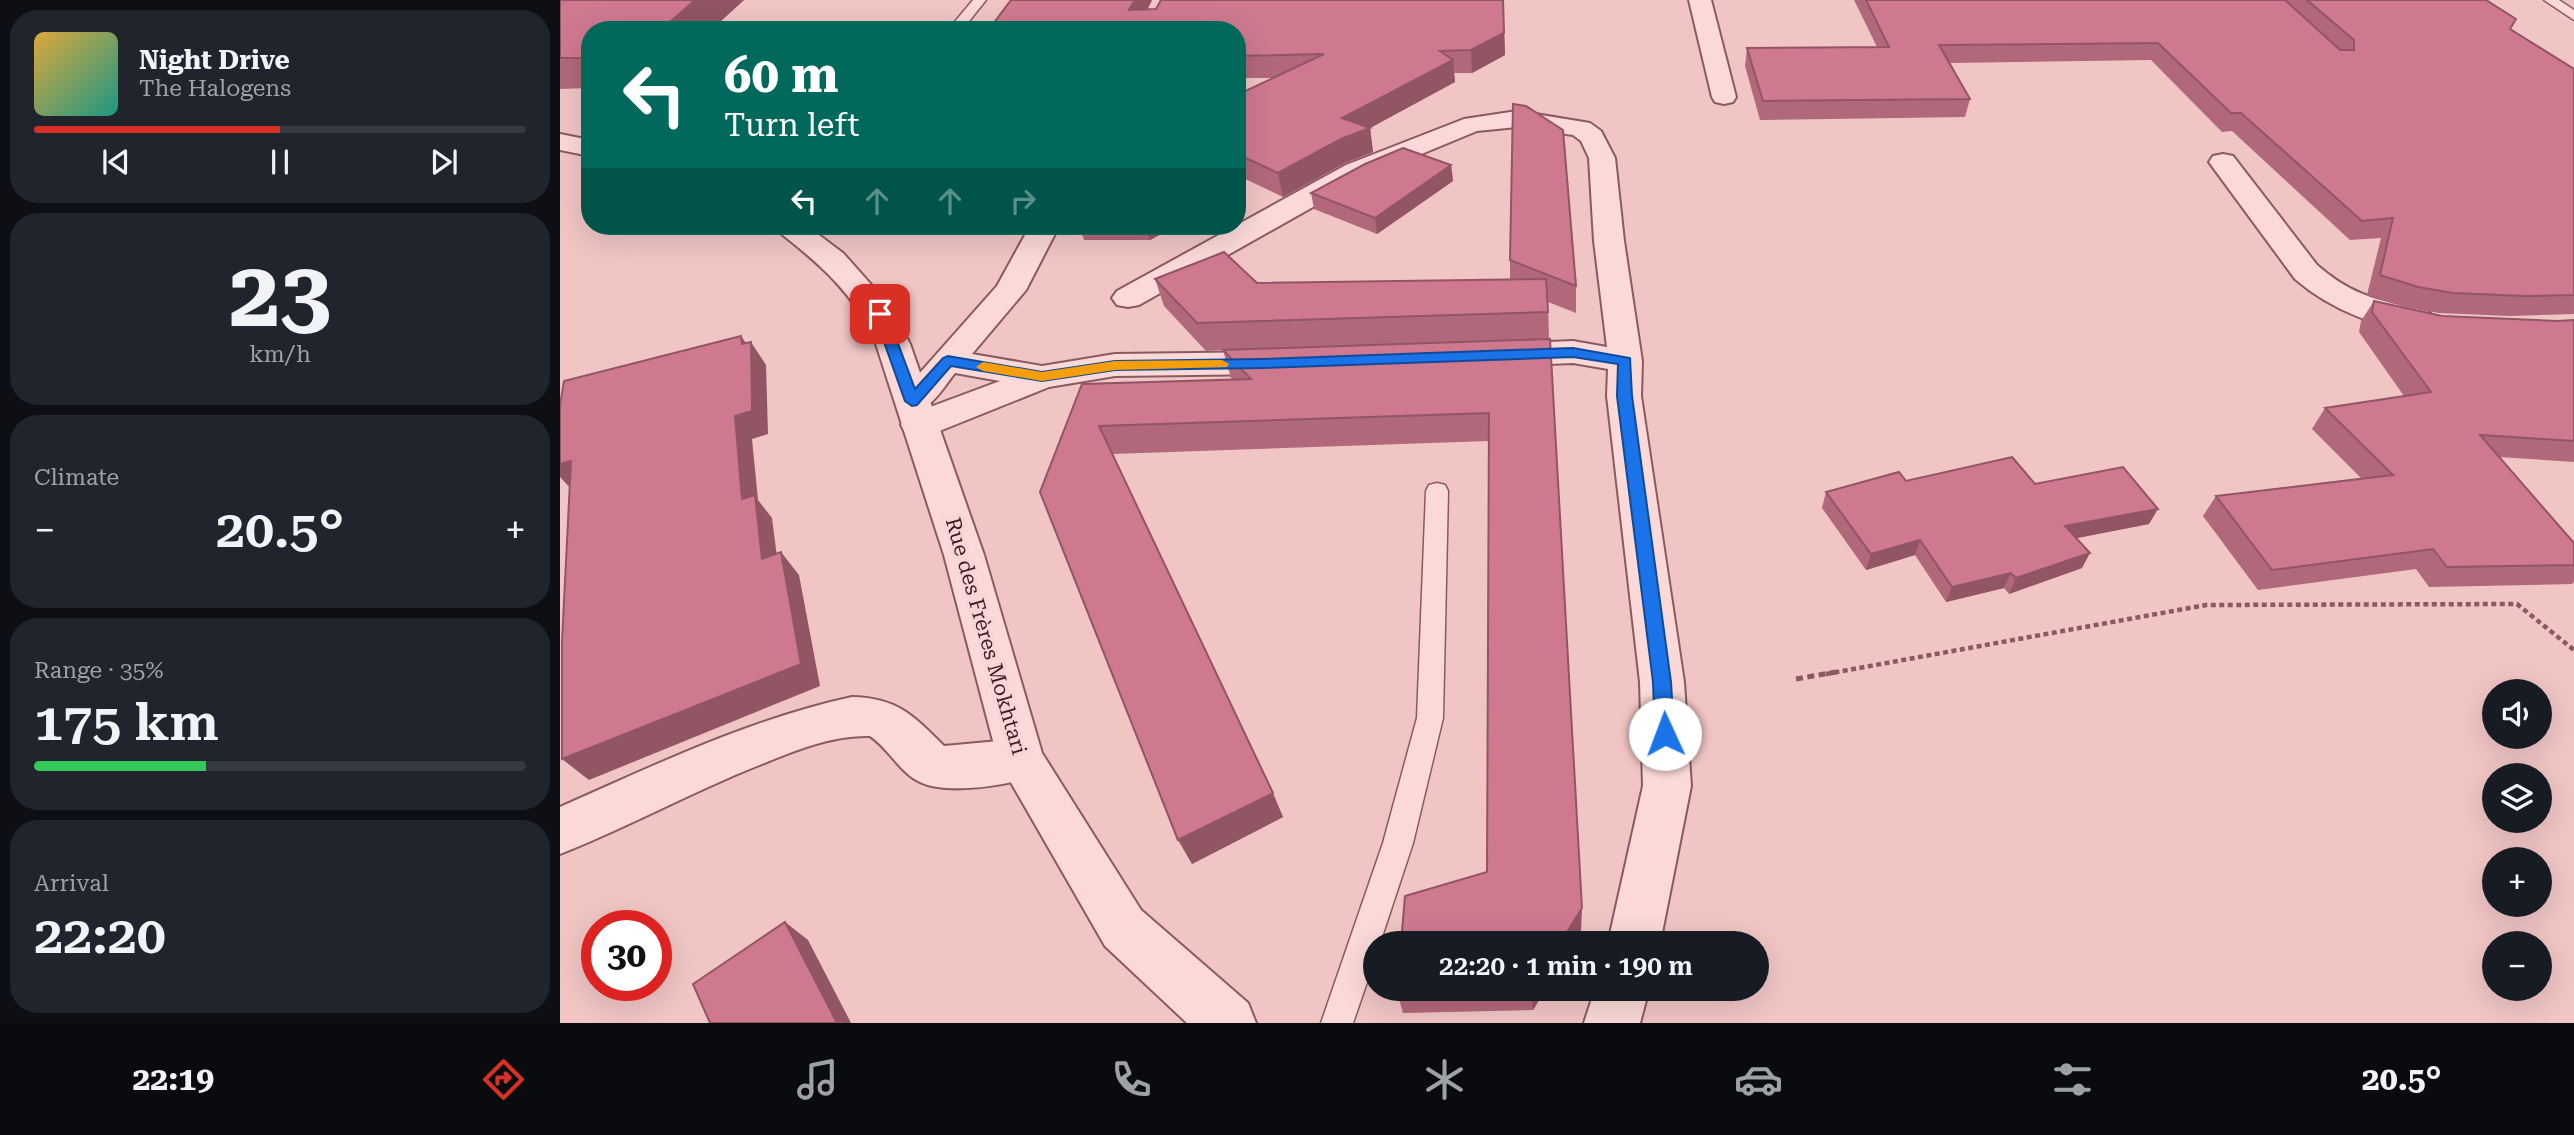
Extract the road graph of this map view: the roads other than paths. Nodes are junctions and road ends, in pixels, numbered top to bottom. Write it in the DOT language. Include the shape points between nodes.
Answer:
graph roads {
  1 [pos="980,0"];
  2 [pos="1700,0"];
  3 [pos="2550,0"];
  4 [pos="2574,16"];
  5 [pos="962,21"];
  6 [pos="1724,97"];
  7 [pos="560,142"];
  8 [pos="581,146"];
  9 [pos="2223,162"];
  10 [pos="1246,232"];
  11 [pos="801,235"];
  12 [pos="1039,235"];
  13 [pos="1241,235"];
  14 [pos="1128,298"];
  15 [pos="2442,322"];
  16 [pos="1465,356"];
  17 [pos="948,361"];
  18 [pos="1625,361"];
  19 [pos="1318,362"];
  20 [pos="1042,377"];
  21 [pos="916,413"];
  22 [pos="1437,491"];
  23 [pos="1021,760"];
  24 [pos="560,831"];
  25 [pos="1637,931"];
  26 [pos="1618,1001"];
  27 [pos="1228,1023"];
  28 [pos="1337,1023"];
  29 [pos="1612,1023"];
  1 -- 5 [label="lane"];
  2 -- 6 [label="street"];
  3 -- 4 [label="lane"];
  7 -- 8 [label="street"];
  9 -- 15 [label="street" via="2321,287 2371,311"];
  10 -- 18 [label="street" via="1356,171 1473,124 1517,119 1581,129 1592,137 1602,158"];
  11 -- 21 [label="street, Rue des Frères Mokhtari" via="832,259 880,314"];
  12 -- 17 [label="street" via="1010,290"];
  13 -- 14 [label="street"];
  16 -- 18 [label="street" via="1573,352"];
  17 -- 20 [label="street"];
  17 -- 21 [label="street"];
  18 -- 25 [label="street" via="1625,396 1662,682 1667,786"];
  19 -- 20 [label="street" via="1115,365"];
  20 -- 21 [label="street"];
  21 -- 23 [label="street, Rue des Frères Mokhtari" via="964,555"];
  22 -- 28 [label="lane" via="1430,718 1398,843"];
  23 -- 24 [label="street" via="933,766 875,716 845,715 770,738"];
  23 -- 27 [label="street, Rue des Frères Mokhtari" via="1123,928"];
  26 -- 29 [label="street"];
}
